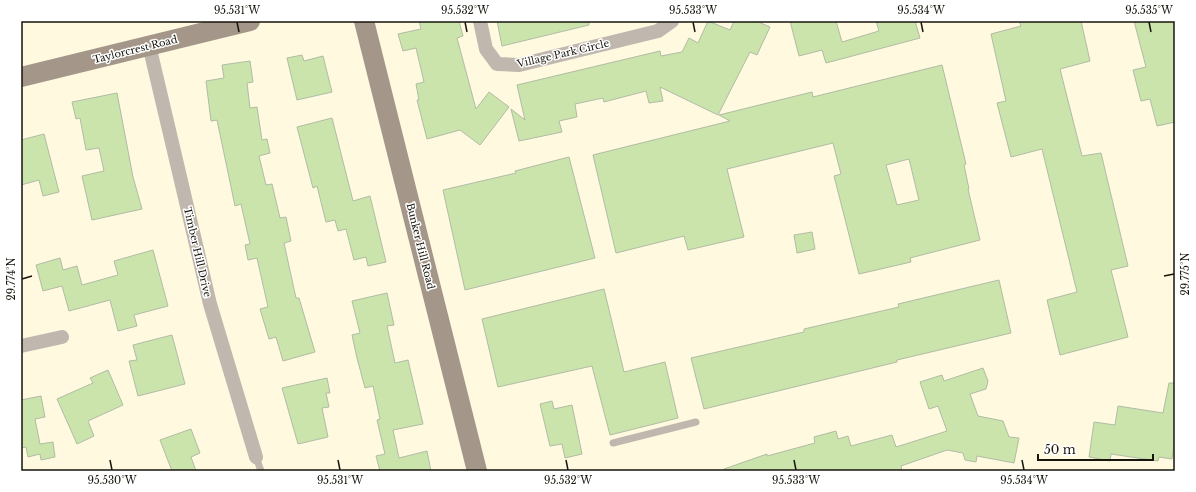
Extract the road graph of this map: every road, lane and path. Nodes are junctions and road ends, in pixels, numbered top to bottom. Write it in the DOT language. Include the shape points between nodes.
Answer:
graph roads {
  1 [pos="250,21"];
  2 [pos="364,21"];
  3 [pos="480,21"];
  4 [pos="672,21"];
  5 [pos="149,45"];
  6 [pos="21,77"];
  7 [pos="62,337"];
  8 [pos="21,346"];
  9 [pos="696,422"];
  10 [pos="613,443"];
  11 [pos="256,457"];
  12 [pos="261,471"];
  13 [pos="477,471"];
  1 -- 5 [label="street, Taylorcrest Road"];
  2 -- 13 [label="street, Bunker Hill Road"];
  3 -- 4 [label="street, Village Park Circle" via="486,49 497,64 519,65 658,31"];
  5 -- 6 [label="street, Taylorcrest Road"];
  5 -- 11 [label="street, Timber Hill Drive" via="210,304"];
  7 -- 8 [label="street"];
  9 -- 10 [label="lane"];
  11 -- 12 [label="lane"];
}
